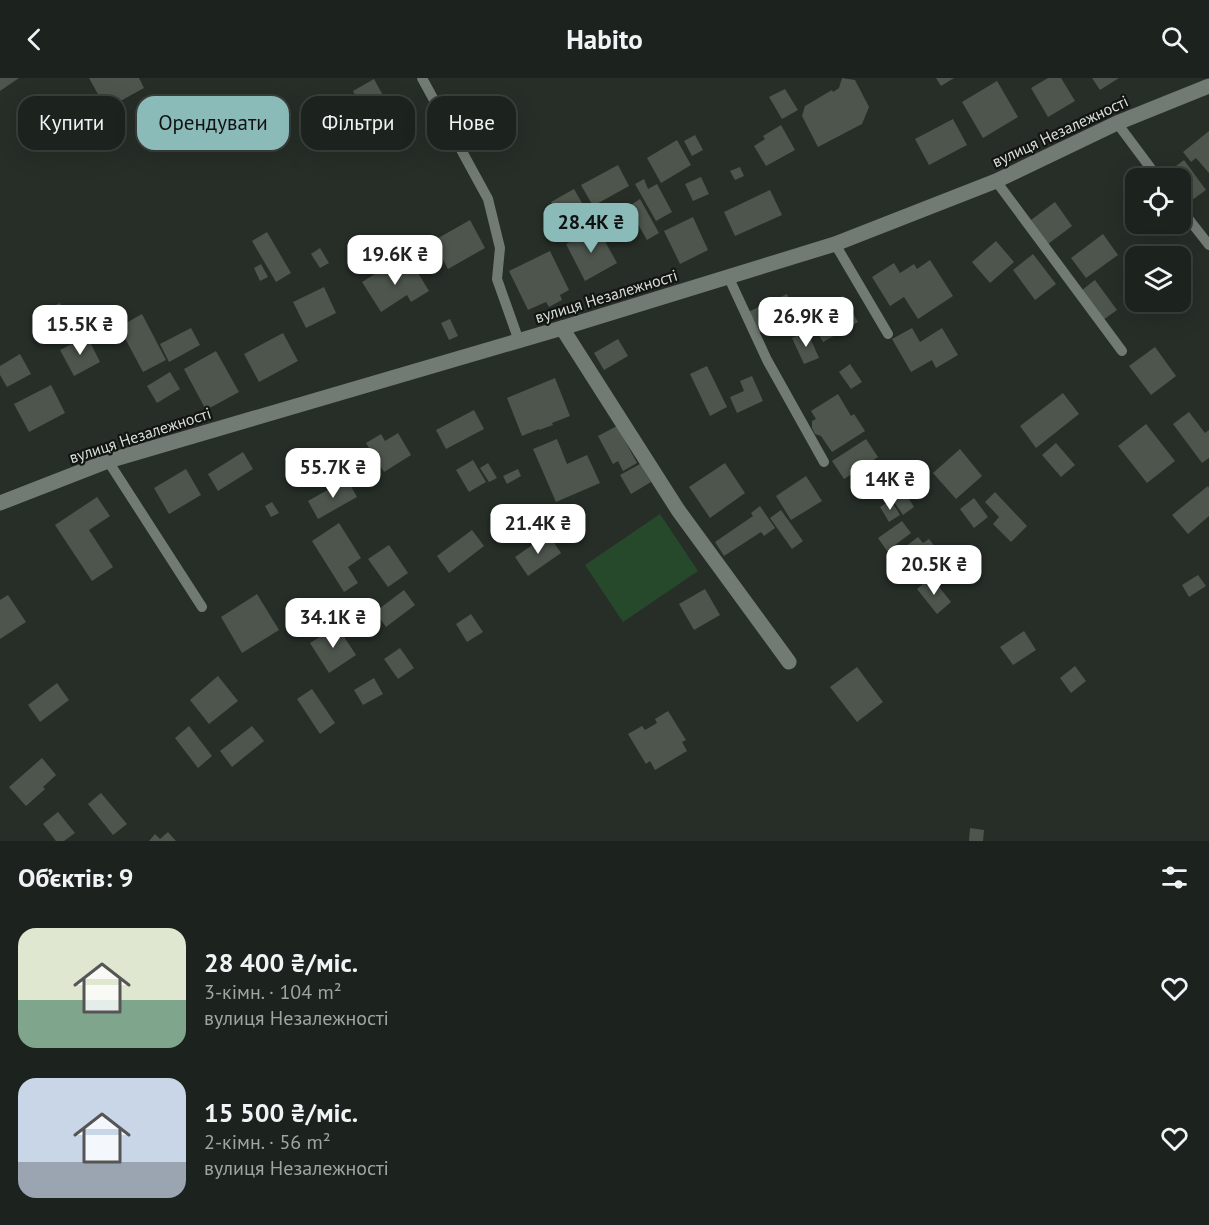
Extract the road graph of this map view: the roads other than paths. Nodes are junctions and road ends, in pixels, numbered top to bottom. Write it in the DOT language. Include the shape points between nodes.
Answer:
graph roads {
  1 [pos="422,78"];
  2 [pos="1209,86"];
  3 [pos="1116,123"];
  4 [pos="1150,168"];
  5 [pos="996,181"];
  6 [pos="1191,222"];
  7 [pos="835,244"];
  8 [pos="1209,245"];
  9 [pos="729,277"];
  10 [pos="561,328"];
  11 [pos="888,334"];
  12 [pos="519,341"];
  13 [pos="1122,351"];
  14 [pos="108,461"];
  15 [pos="824,462"];
  16 [pos="0,504"];
  17 [pos="202,607"];
  18 [pos="789,662"];
  1 -- 12 [label="lane" via="488,199 500,248 498,279"];
  2 -- 3 [label="street, вулиця Незалежності"];
  3 -- 4 [label="lane"];
  3 -- 5 [label="street, вулиця Незалежності"];
  5 -- 7 [label="street, вулиця Незалежності"];
  5 -- 13 [label="lane"];
  6 -- 8 [label="lane"];
  7 -- 9 [label="street, вулиця Незалежності"];
  7 -- 11 [label="lane"];
  9 -- 10 [label="street, вулиця Незалежності"];
  9 -- 15 [label="lane" via="767,360"];
  10 -- 12 [label="street, вулиця Незалежності"];
  10 -- 18 [label="street" via="678,510"];
  12 -- 14 [label="street, вулиця Незалежності"];
  14 -- 16 [label="street, вулиця Незалежності"];
  14 -- 17 [label="lane"];
}
